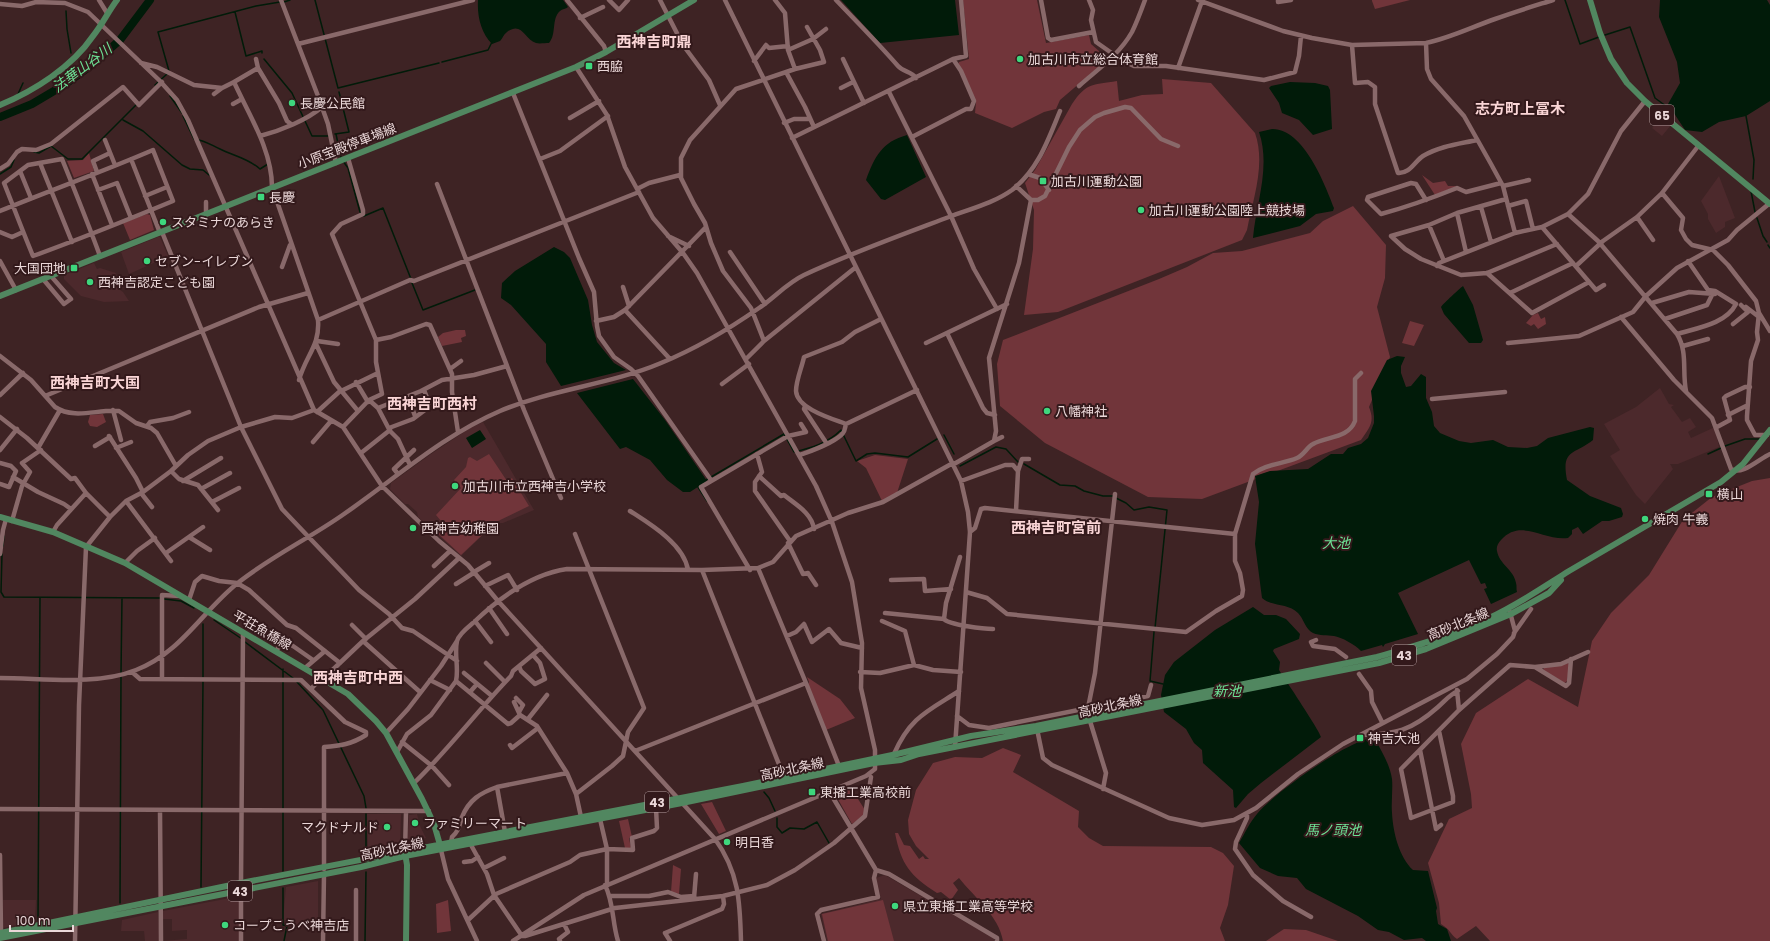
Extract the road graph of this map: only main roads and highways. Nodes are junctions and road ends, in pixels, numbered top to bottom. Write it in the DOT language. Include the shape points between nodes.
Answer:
graph roads {
  1 [pos="117,0"];
  2 [pos="694,0"];
  3 [pos="1590,0"];
  4 [pos="0,105"];
  5 [pos="1770,204"];
  6 [pos="0,296"];
  7 [pos="1768,432"];
  8 [pos="6,519"];
  9 [pos="1157,704"];
  10 [pos="1037,729"];
  11 [pos="874,760"];
  12 [pos="440,847"];
  13 [pos="405,854"];
  14 [pos="324,871"];
  15 [pos="160,903"];
  16 [pos="0,933"];
  17 [pos="0,938"];
  18 [pos="406,941"];
  1 -- 4 [label="main road" via="88,43 51,77 30,91"];
  2 -- 6 [label="main road, 小原宝殿停車場線" via="576,67"];
  3 -- 5 [label="main road, 65" via="1611,59 1627,83 1645,101"];
  7 -- 9 [label="main road, 高砂北条線 / 43" via="1737,471 1706,492 1569,571 1549,593 1509,611 1424,643 1377,657"];
  8 -- 12 [label="main road, 平荘魚橋線" via="53,532 125,563 189,600 243,638 276,651 348,694 386,733 429,812"];
  9 -- 10 [label="main road, 高砂北条線 / 43"];
  9 -- 10 [label="main road, 高砂北条線 / 43" via="1090,721"];
  10 -- 11 [label="main road, 高砂北条線 / 43" via="955,739"];
  10 -- 11 [label="main road, 高砂北条線 / 43" via="901,760"];
  11 -- 12 [label="main road, 高砂北条線 / 43" via="677,797"];
  11 -- 12 [label="main road, 高砂北条線 / 43" via="682,803 471,845"];
  12 -- 13 [label="main road, 高砂北条線 / 43"];
  13 -- 14 [label="main road, 高砂北条線 / 43" via="361,867"];
  13 -- 18 [label="main road"];
  14 -- 15 [label="main road, 高砂北条線 / 43" via="241,890"];
  14 -- 15 [label="main road, 高砂北条線 / 43" via="241,883"];
  15 -- 16 [label="main road, 高砂北条線 / 43"];
  15 -- 17 [label="main road, 高砂北条線 / 43" via="75,924"];
}
